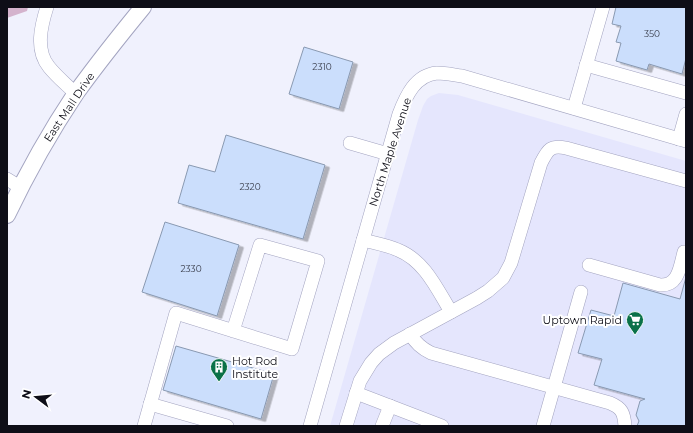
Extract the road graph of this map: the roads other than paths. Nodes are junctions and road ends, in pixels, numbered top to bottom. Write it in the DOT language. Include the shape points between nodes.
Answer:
graph roads {
  1 [pos="47,7"];
  2 [pos="143,7"];
  3 [pos="603,7"];
  4 [pos="586,65"];
  5 [pos="686,93"];
  6 [pos="76,94"];
  7 [pos="574,108"];
  8 [pos="686,114"];
  9 [pos="682,140"];
  10 [pos="350,143"];
  11 [pos="388,154"];
  12 [pos="686,181"];
  13 [pos="14,183"];
  14 [pos="7,215"];
  15 [pos="363,240"];
  16 [pos="686,252"];
  17 [pos="589,265"];
  18 [pos="582,292"];
  19 [pos="451,312"];
  20 [pos="233,331"];
  21 [pos="410,334"];
  22 [pos="554,387"];
  23 [pos="356,393"];
  24 [pos="150,404"];
  25 [pos="390,406"];
  26 [pos="144,426"];
  27 [pos="227,426"];
  28 [pos="310,426"];
  29 [pos="346,426"];
  30 [pos="382,426"];
  31 [pos="442,426"];
  32 [pos="543,426"];
  33 [pos="625,426"];
  1 -- 6 [label="street" via="42,25 43,55 48,66"];
  2 -- 6 [label="main road, East Mall Drive"];
  3 -- 4 [label="street"];
  4 -- 5 [label="street"];
  4 -- 7 [label="street"];
  6 -- 13 [label="main road, East Mall Drive" via="42,148"];
  7 -- 9 [label="street, North Maple Avenue"];
  7 -- 11 [label="street, North Maple Avenue" via="462,76 436,73 418,80 406,97"];
  8 -- 9 [label="street"];
  10 -- 11 [label="street"];
  11 -- 15 [label="street, North Maple Avenue"];
  12 -- 19 [label="street" via="566,148 549,149 545,154 507,271 488,291"];
  13 -- 14 [label="main road, East Mall Drive"];
  15 -- 19 [label="street" via="398,250 416,261 431,279"];
  15 -- 28 [label="street, North Maple Avenue"];
  16 -- 17 [label="street" via="676,277 665,285"];
  18 -- 22 [label="street"];
  19 -- 21 [label="street"];
  20 -- 20 [label="street" via="292,349 318,261 260,244"];
  20 -- 24 [label="street" via="176,313"];
  21 -- 22 [label="street" via="424,350 431,353"];
  21 -- 23 [label="street" via="379,354 365,372"];
  22 -- 32 [label="street"];
  22 -- 33 [label="street" via="618,407 624,416"];
  23 -- 25 [label="street"];
  23 -- 29 [label="street"];
  24 -- 26 [label="street"];
  24 -- 27 [label="street"];
  25 -- 30 [label="street"];
  25 -- 31 [label="street"];
}
